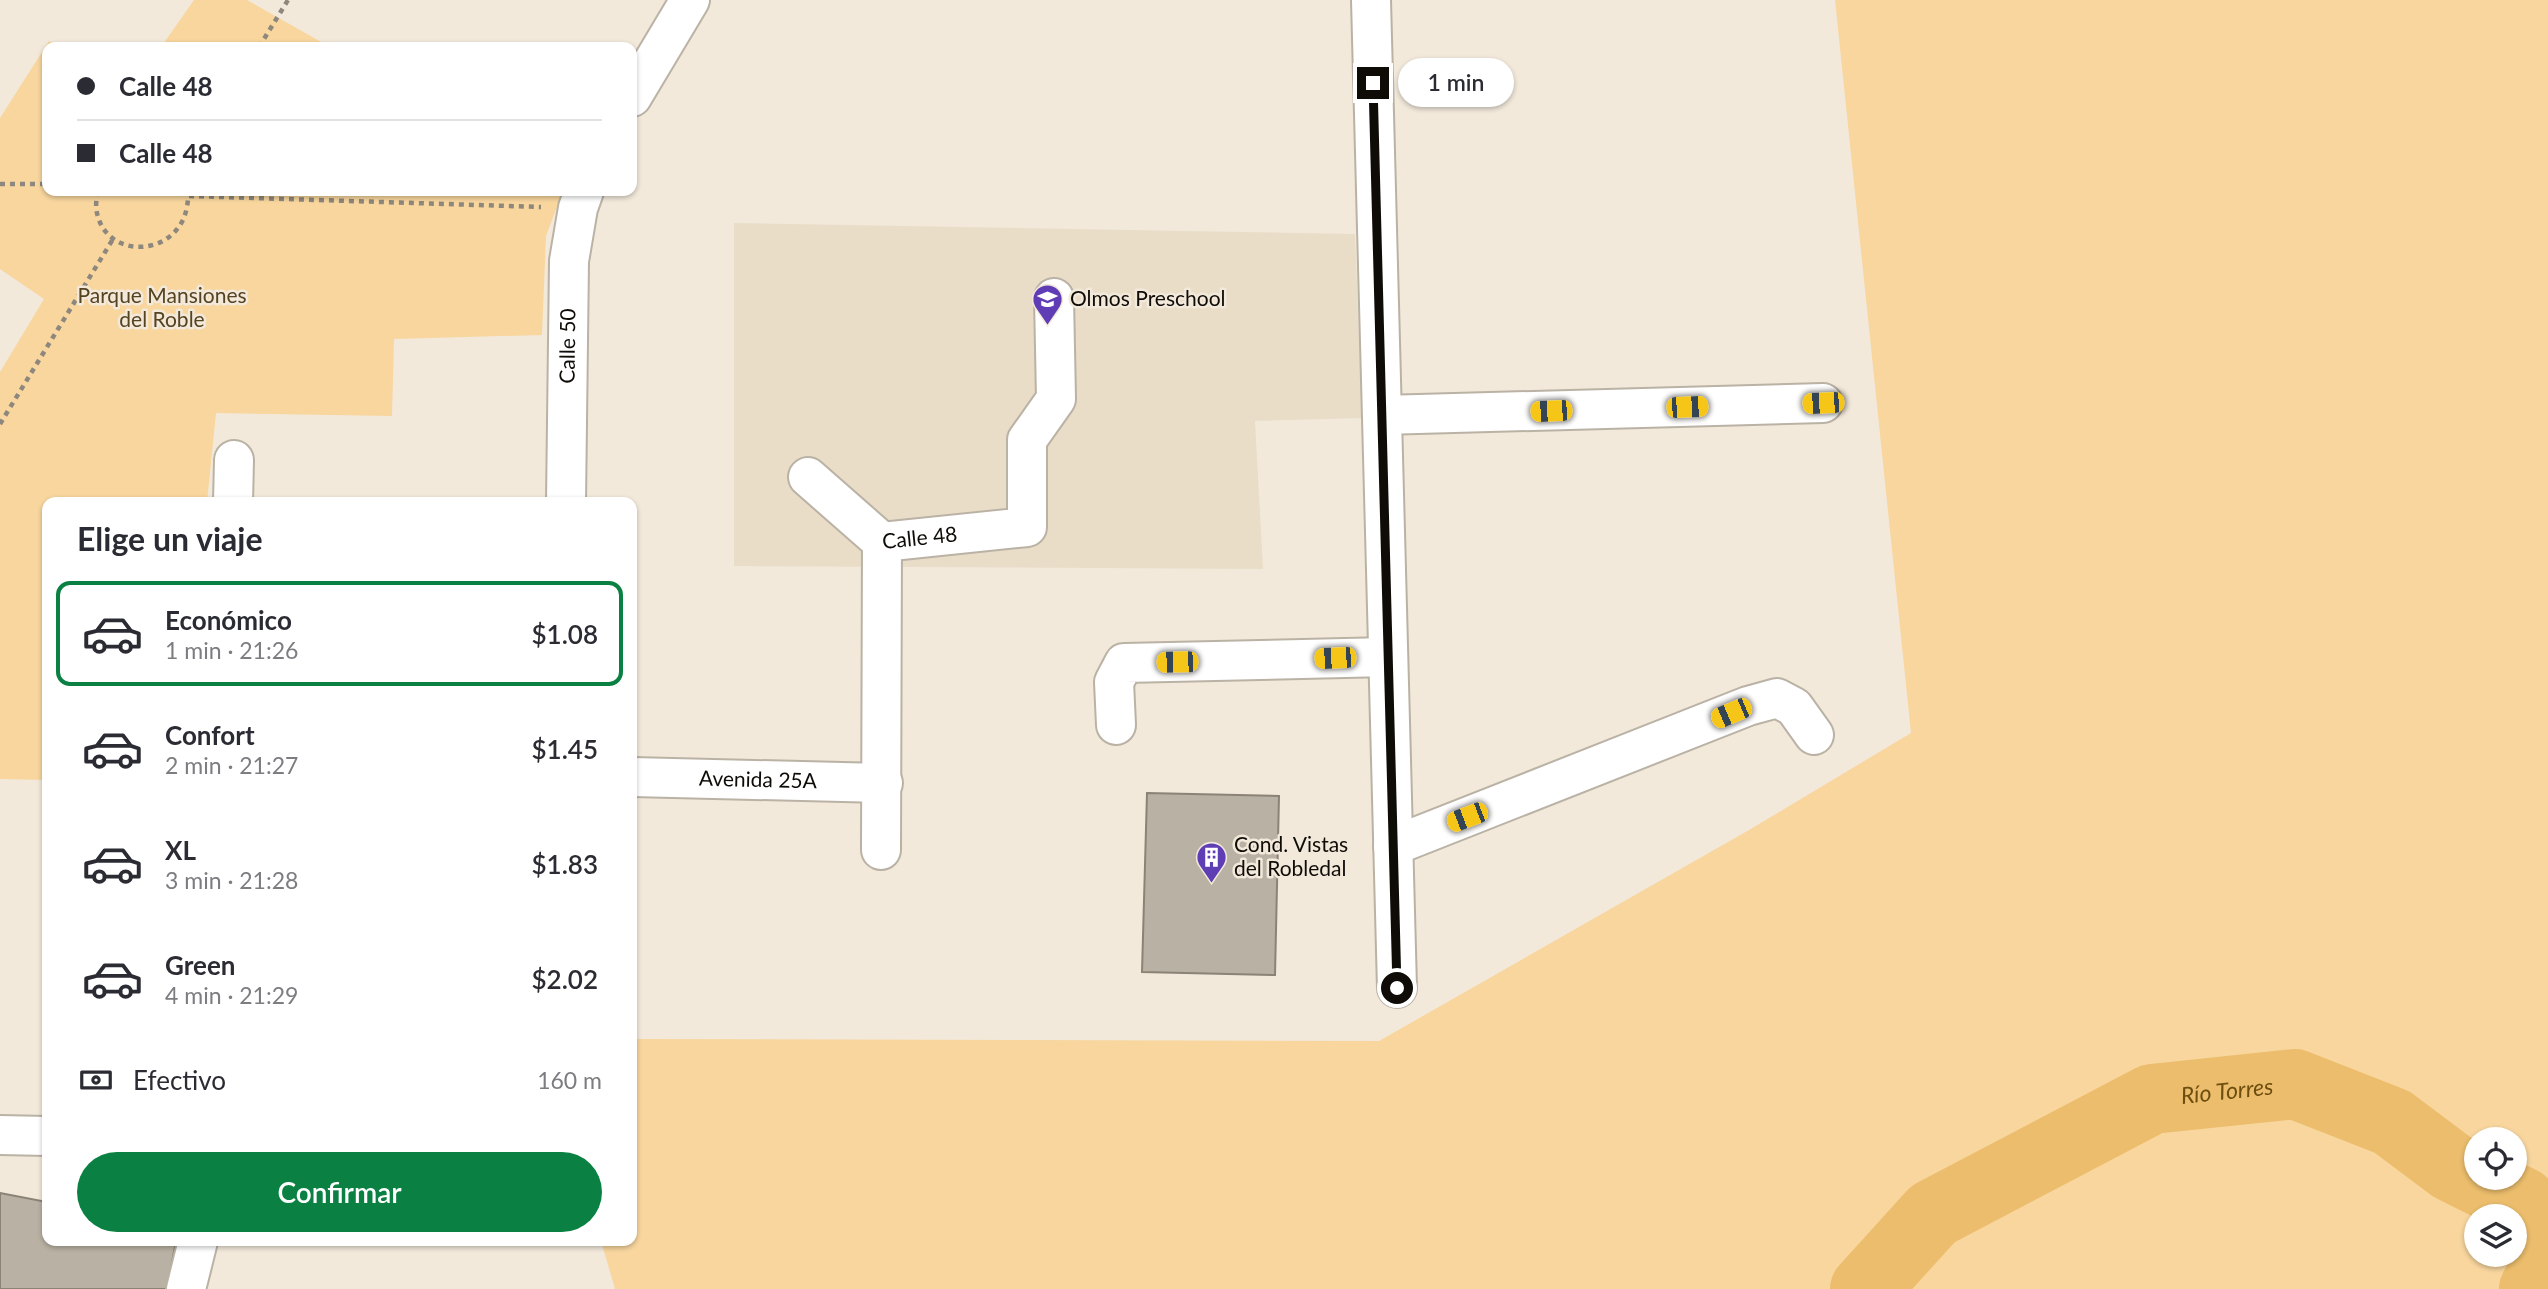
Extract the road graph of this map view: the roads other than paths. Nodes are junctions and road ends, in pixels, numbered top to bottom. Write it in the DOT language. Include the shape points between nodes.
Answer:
graph roads {
  1 [pos="690,0"];
  2 [pos="1371,0"];
  3 [pos="637,89"];
  4 [pos="581,200"];
  5 [pos="1055,298"];
  6 [pos="1823,403"];
  7 [pos="1382,415"];
  8 [pos="234,460"];
  9 [pos="808,477"];
  10 [pos="233,497"];
  11 [pos="566,497"];
  12 [pos="882,542"];
  13 [pos="1388,657"];
  14 [pos="1116,725"];
  15 [pos="1814,735"];
  16 [pos="637,777"];
  17 [pos="883,783"];
  18 [pos="1393,846"];
  19 [pos="881,850"];
  20 [pos="1397,988"];
  21 [pos="0,1135"];
  22 [pos="42,1136"];
  23 [pos="197,1246"];
  24 [pos="186,1289"];
  1 -- 3 [label="street"];
  2 -- 7 [label="street"];
  4 -- 11 [label="street, Calle 50" via="569,261"];
  5 -- 12 [label="street, Calle 48" via="1056,399 1027,440 1027,527"];
  6 -- 7 [label="street"];
  7 -- 13 [label="street"];
  8 -- 10 [label="street"];
  9 -- 12 [label="street"];
  12 -- 17 [label="street, Calle 48"];
  13 -- 14 [label="street" via="1124,663 1114,682"];
  13 -- 18 [label="street"];
  15 -- 18 [label="street" via="1794,707 1777,698"];
  16 -- 17 [label="street, Avenida 25A"];
  17 -- 19 [label="street, Calle 48"];
  18 -- 20 [label="street"];
  21 -- 22 [label="street"];
  23 -- 24 [label="street"];
}
